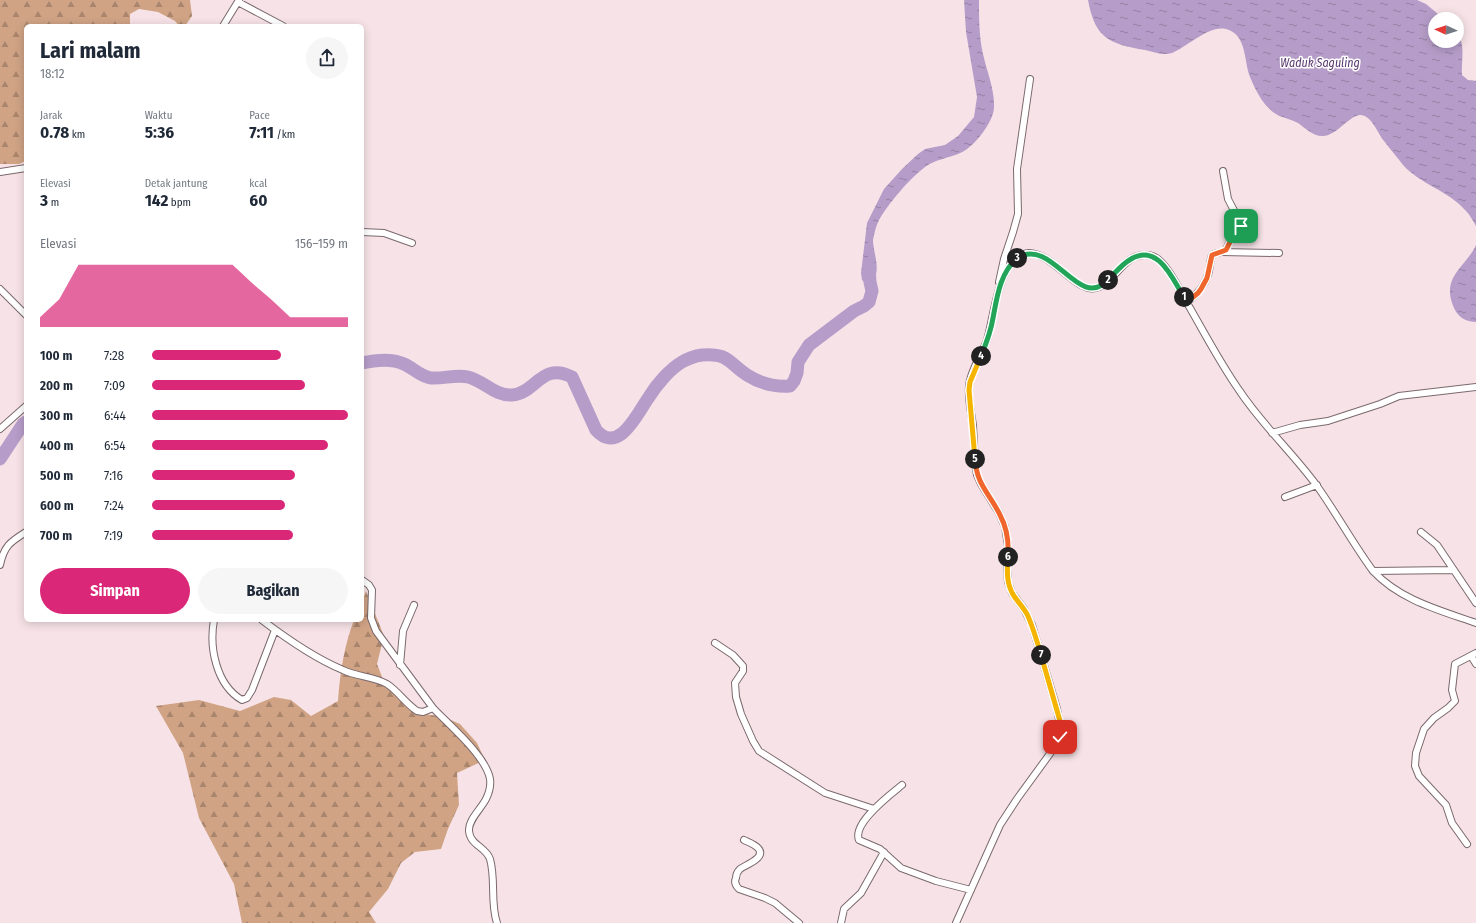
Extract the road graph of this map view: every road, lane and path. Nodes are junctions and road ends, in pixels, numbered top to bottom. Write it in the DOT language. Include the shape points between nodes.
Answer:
graph roads {
  1 [pos="238,1"];
  2 [pos="224,24"];
  3 [pos="279,24"];
  4 [pos="1030,79"];
  5 [pos="24,168"];
  6 [pos="1223,171"];
  7 [pos="0,172"];
  8 [pos="364,232"];
  9 [pos="412,243"];
  10 [pos="1221,252"];
  11 [pos="1279,253"];
  12 [pos="0,289"];
  13 [pos="998,292"];
  14 [pos="1187,302"];
  15 [pos="24,312"];
  16 [pos="1476,387"];
  17 [pos="24,408"];
  18 [pos="0,429"];
  19 [pos="1272,433"];
  20 [pos="1317,485"];
  21 [pos="1285,497"];
  22 [pos="1421,532"];
  23 [pos="24,533"];
  24 [pos="0,566"];
  25 [pos="1453,570"];
  26 [pos="1372,571"];
  27 [pos="364,581"];
  28 [pos="1476,604"];
  29 [pos="414,605"];
  30 [pos="214,622"];
  31 [pos="265,622"];
  32 [pos="1476,623"];
  33 [pos="275,630"];
  34 [pos="715,643"];
  35 [pos="1473,654"];
  36 [pos="1476,664"];
  37 [pos="400,665"];
  38 [pos="432,708"];
  39 [pos="902,785"];
  40 [pos="874,809"];
  41 [pos="744,840"];
  42 [pos="1467,844"];
  43 [pos="884,852"];
  44 [pos="971,890"];
  45 [pos="497,922"];
  46 [pos="490,923"];
  47 [pos="799,923"];
  48 [pos="841,923"];
  49 [pos="956,923"];
  1 -- 2 [label="street"];
  1 -- 3 [label="street"];
  4 -- 13 [label="street" via="1017,169 1018,214 1000,272"];
  5 -- 7 [label="street"];
  6 -- 10 [label="street" via="1228,199 1241,225 1226,250"];
  8 -- 9 [label="street" via="384,233"];
  10 -- 11 [label="street"];
  10 -- 14 [label="street" via="1212,255 1207,278 1198,293"];
  12 -- 15 [label="street"];
  13 -- 14 [label="street" via="1012,262 1026,254 1046,258 1080,284 1093,289 1106,283 1130,259 1146,255 1162,262"];
  13 -- 44 [label="street" via="987,340 969,386 976,470 981,484 1003,520 1008,541 1008,582 1032,625 1061,730 1057,744 1000,824"];
  14 -- 19 [label="street" via="1224,368"];
  16 -- 19 [label="street" via="1399,396 1328,421"];
  17 -- 18 [label="street"];
  19 -- 20 [label="street"];
  20 -- 21 [label="street"];
  20 -- 26 [label="street"];
  22 -- 25 [label="street" via="1437,545"];
  23 -- 24 [label="street" via="8,544"];
  25 -- 26 [label="street"];
  25 -- 28 [label="street"];
  26 -- 32 [label="street" via="1385,583 1417,602"];
  27 -- 37 [label="street" via="372,590 373,626"];
  29 -- 37 [label="street" via="403,631"];
  30 -- 33 [label="street" via="213,650 218,670 223,680 242,700 247,698 252,690"];
  31 -- 33 [label="street"];
  33 -- 38 [label="street" via="312,655 343,671 386,684 417,711 423,712"];
  34 -- 40 [label="street" via="733,655 743,666 735,685 737,702 753,741 762,754 825,793"];
  35 -- 36 [label="street"];
  35 -- 42 [label="street" via="1455,664 1452,690 1454,700 1424,729 1414,761 1419,776 1446,805 1452,824"];
  37 -- 38 [label="street"];
  38 -- 45 [label="street" via="465,740 483,762 489,774 488,796 469,829 472,840 490,858"];
  39 -- 40 [label="street"];
  40 -- 43 [label="street" via="860,828 858,838"];
  41 -- 47 [label="street" via="757,848 759,853 756,860 738,872 736,886 775,904"];
  43 -- 44 [label="street" via="901,868"];
  43 -- 48 [label="street" via="861,893 844,909"];
  44 -- 49 [label="street"];
  45 -- 46 [label="street"];
}
